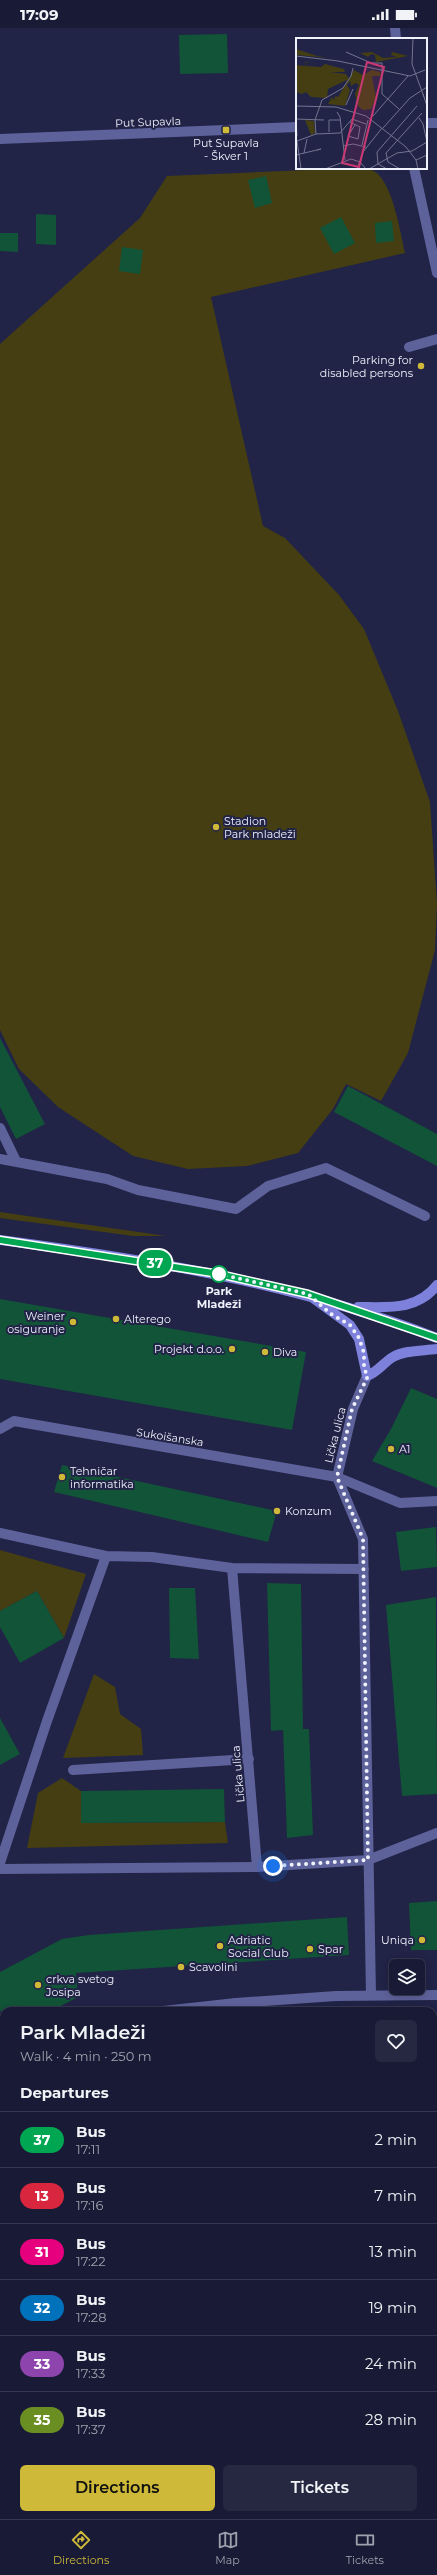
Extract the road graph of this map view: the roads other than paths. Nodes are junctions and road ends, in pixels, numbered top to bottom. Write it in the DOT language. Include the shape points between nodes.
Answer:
graph roads {
  1 [pos="395,28"];
  2 [pos="396,38"];
  3 [pos="296,127"];
  4 [pos="0,139"];
  5 [pos="414,169"];
  6 [pos="437,273"];
  7 [pos="437,339"];
  8 [pos="409,346"];
  9 [pos="0,1128"];
  10 [pos="0,1159"];
  11 [pos="16,1161"];
  12 [pos="425,1216"];
  13 [pos="0,1240"];
  14 [pos="437,1285"];
  15 [pos="308,1294"];
  16 [pos="348,1307"];
  17 [pos="437,1338"];
  18 [pos="437,1349"];
  19 [pos="368,1376"];
  20 [pos="0,1428"];
  21 [pos="337,1477"];
  22 [pos="437,1501"];
  23 [pos="0,1533"];
  24 [pos="106,1556"];
  25 [pos="232,1568"];
  26 [pos="364,1570"];
  27 [pos="248,1759"];
  28 [pos="74,1770"];
  29 [pos="437,1833"];
  30 [pos="368,1860"];
  31 [pos="0,1863"];
  32 [pos="257,1867"];
  33 [pos="0,1869"];
  34 [pos="371,1995"];
  35 [pos="437,1995"];
  36 [pos="236,2007"];
  1 -- 2 [label="street"];
  3 -- 4 [label="street, Put Supavla"];
  5 -- 6 [label="street"];
  7 -- 8 [label="street"];
  9 -- 11 [label="street"];
  10 -- 11 [label="street"];
  11 -- 12 [label="street" via="107,1179 138,1190 236,1209 268,1186 326,1168"];
  13 -- 15 [label="main road" via="219,1274"];
  14 -- 16 [label="main road" via="426,1297 400,1307"];
  15 -- 16 [label="main road"];
  15 -- 19 [label="main road" via="331,1314 350,1325 359,1338"];
  16 -- 17 [label="main road"];
  18 -- 19 [label="main road" via="403,1353 392,1357 378,1372"];
  19 -- 21 [label="street, Lička ulica" via="352,1409"];
  20 -- 21 [label="street, Sukoišanska" via="14,1421"];
  21 -- 22 [label="street, Sukoišanska" via="400,1503"];
  21 -- 26 [label="street, Lička ulica" via="363,1539"];
  23 -- 24 [label="street"];
  24 -- 25 [label="street" via="152,1557"];
  24 -- 31 [label="street"];
  25 -- 26 [label="street"];
  25 -- 27 [label="street, Lička ulica"];
  26 -- 30 [label="street, Lička ulica"];
  27 -- 28 [label="street"];
  27 -- 32 [label="street, Lička ulica"];
  29 -- 30 [label="street"];
  30 -- 32 [label="street"];
  30 -- 34 [label="street, Lička ulica"];
  32 -- 33 [label="street"];
  34 -- 35 [label="street"];
  34 -- 36 [label="street"];
}
